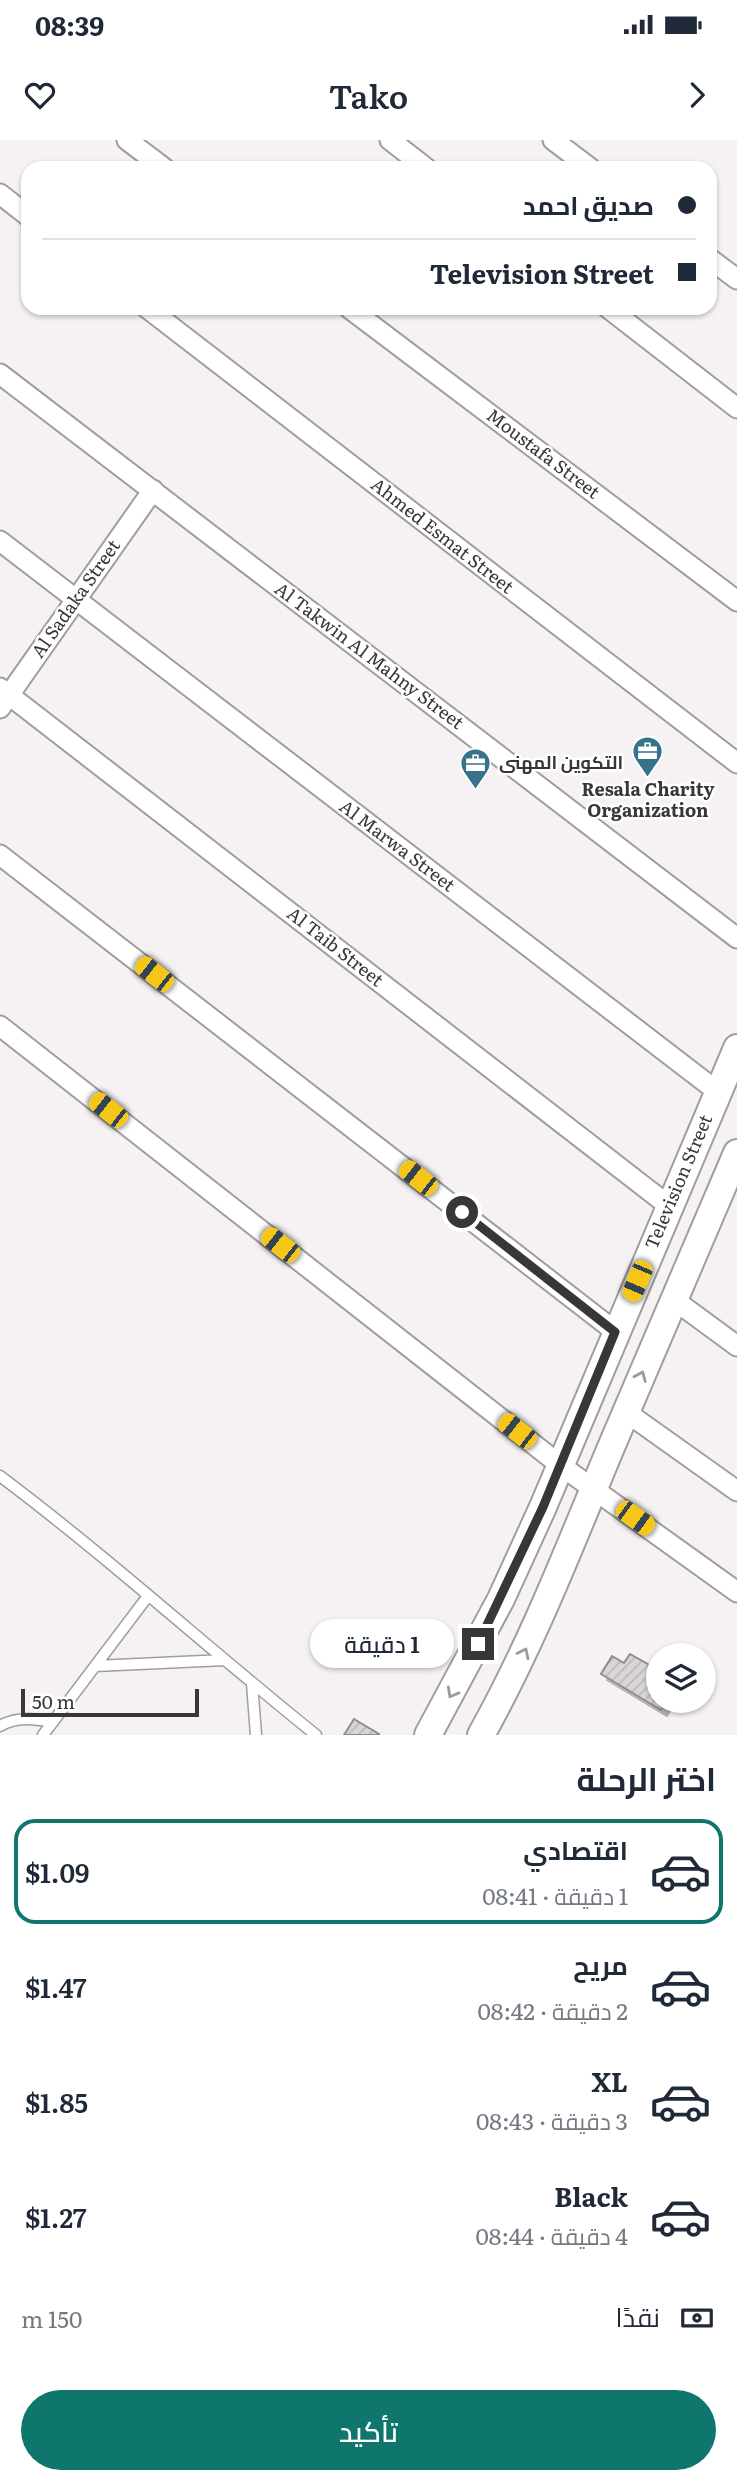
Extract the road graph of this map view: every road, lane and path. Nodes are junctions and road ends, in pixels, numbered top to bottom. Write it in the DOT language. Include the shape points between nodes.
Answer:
graph roads {
  1 [pos="127,140"];
  2 [pos="390,140"];
  3 [pos="553,140"];
  4 [pos="155,161"];
  5 [pos="417,161"];
  6 [pos="581,161"];
  7 [pos="0,194"];
  8 [pos="21,210"];
  9 [pos="717,264"];
  10 [pos="737,279"];
  11 [pos="156,315"];
  12 [pos="358,315"];
  13 [pos="617,315"];
  14 [pos="0,374"];
  15 [pos="737,408"];
  16 [pos="153,490"];
  17 [pos="0,541"];
  18 [pos="76,600"];
  19 [pos="737,601"];
  20 [pos="3,697"];
  21 [pos="737,763"];
  22 [pos="0,855"];
  23 [pos="737,938"];
  24 [pos="0,1026"];
  25 [pos="737,1048"];
  26 [pos="718,1092"];
  27 [pos="737,1153"];
  28 [pos="730,1188"];
  29 [pos="669,1206"];
  30 [pos="673,1299"];
  31 [pos="615,1332"];
  32 [pos="737,1346"];
  33 [pos="626,1412"];
  34 [pos="578,1422"];
  35 [pos="612,1444"];
  36 [pos="560,1465"];
  37 [pos="0,1476"];
  38 [pos="594,1488"];
  39 [pos="737,1491"];
  40 [pos="737,1592"];
  41 [pos="148,1596"];
  42 [pos="225,1660"];
  43 [pos="95,1666"];
  44 [pos="252,1684"];
  45 [pos="53,1722"];
  46 [pos="0,1726"];
  47 [pos="43,1735"];
  48 [pos="256,1735"];
  49 [pos="316,1735"];
  50 [pos="428,1735"];
  51 [pos="481,1735"];
  1 -- 4 [label="street"];
  2 -- 5 [label="street"];
  3 -- 6 [label="street"];
  7 -- 8 [label="street"];
  9 -- 10 [label="street"];
  11 -- 21 [label="street, Ahmed Esmat Street"];
  12 -- 19 [label="street, Moustafa Street"];
  13 -- 15 [label="street"];
  14 -- 16 [label="street, Al Takwin Al Mahny Street"];
  16 -- 18 [label="street, Al Sadaka Street"];
  16 -- 23 [label="street, Al Takwin Al Mahny Street"];
  17 -- 18 [label="street, Al Marwa Street"];
  18 -- 20 [label="street, Al Sadaka Street"];
  18 -- 26 [label="street, Al Marwa Street"];
  20 -- 29 [label="street, Al Taib Street"];
  22 -- 31 [label="street"];
  24 -- 36 [label="street"];
  25 -- 26 [label="main road, Television Street"];
  26 -- 29 [label="main road, Television Street"];
  27 -- 28 [label="main road"];
  28 -- 30 [label="main road"];
  29 -- 31 [label="main road, Television Street"];
  30 -- 32 [label="street"];
  33 -- 30 [label="main road, one-way"];
  31 -- 34 [label="main road, Television Street"];
  33 -- 35 [label="main road"];
  33 -- 39 [label="street"];
  34 -- 35 [label="main road"];
  34 -- 36 [label="main road, Television Street"];
  35 -- 38 [label="main road"];
  36 -- 38 [label="street"];
  36 -- 50 [label="main road, Television Street, one-way" via="501,1599"];
  37 -- 41 [label="lane"];
  38 -- 40 [label="street"];
  51 -- 38 [label="main road, one-way" via="540,1620"];
  41 -- 42 [label="lane"];
  41 -- 43 [label="lane"];
  42 -- 43 [label="lane"];
  42 -- 44 [label="lane"];
  43 -- 45 [label="lane"];
  44 -- 48 [label="lane"];
  44 -- 49 [label="lane"];
  45 -- 46 [label="lane" via="31,1718"];
  45 -- 47 [label="lane"];
}
